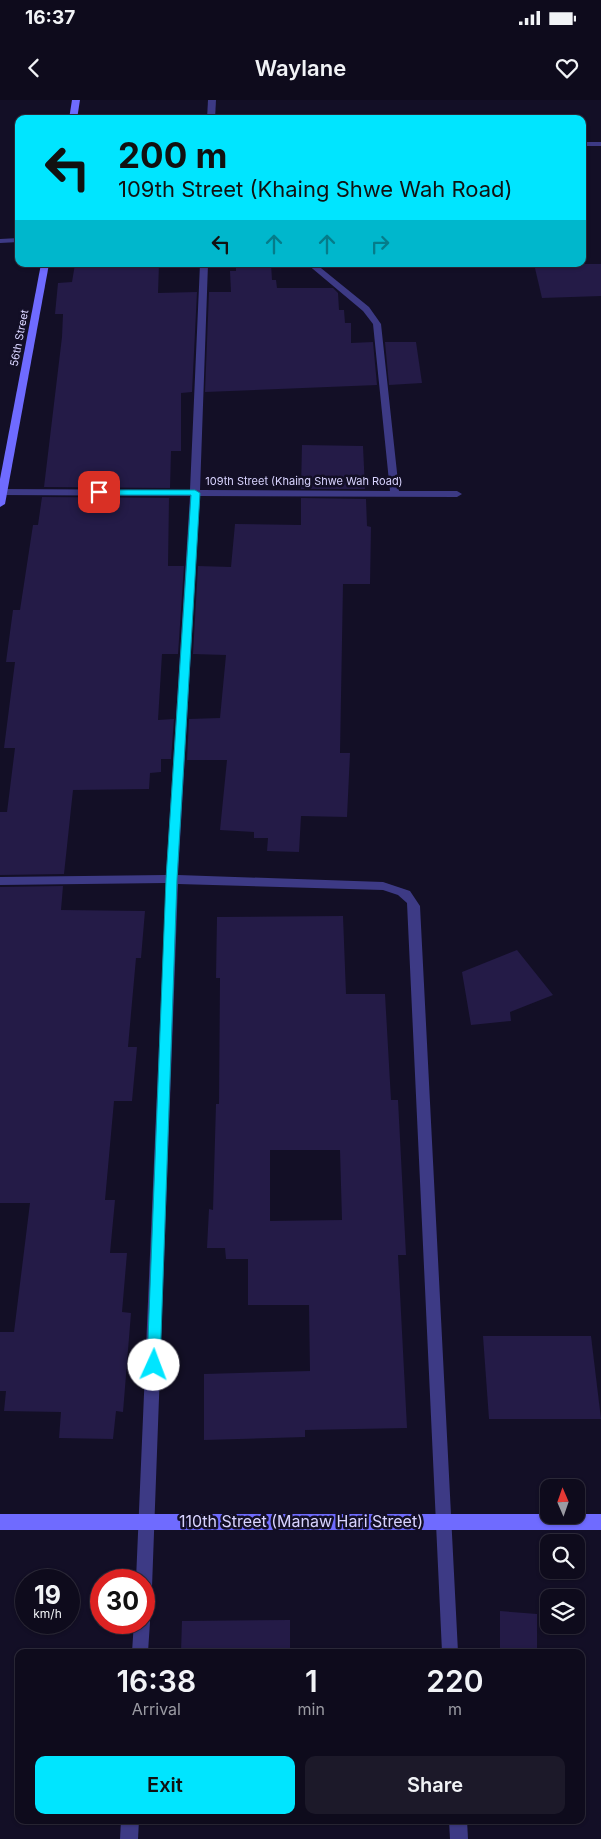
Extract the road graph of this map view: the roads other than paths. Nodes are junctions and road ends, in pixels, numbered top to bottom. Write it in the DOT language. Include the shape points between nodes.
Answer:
graph roads {
  1 [pos="76,100"];
  2 [pos="212,100"];
  3 [pos="74,115"];
  4 [pos="211,115"];
  5 [pos="586,144"];
  6 [pos="601,144"];
  7 [pos="15,240"];
  8 [pos="0,241"];
  9 [pos="44,267"];
  10 [pos="204,267"];
  11 [pos="315,267"];
  12 [pos="1,492"];
  13 [pos="195,493"];
  14 [pos="395,494"];
  15 [pos="457,494"];
  16 [pos="0,504"];
  17 [pos="172,879"];
  18 [pos="0,882"];
  19 [pos="148,1521"];
  20 [pos="444,1521"];
  21 [pos="0,1522"];
  22 [pos="601,1522"];
  23 [pos="145,1569"];
  24 [pos="141,1634"];
  25 [pos="140,1649"];
  26 [pos="450,1649"];
  27 [pos="130,1824"];
  28 [pos="458,1824"];
  29 [pos="129,1839"];
  30 [pos="459,1839"];
  1 -- 3 [label="street"];
  2 -- 4 [label="street"];
  5 -- 6 [label="street"];
  7 -- 8 [label="street"];
  9 -- 12 [label="street, 56th Street"];
  10 -- 13 [label="street"];
  11 -- 14 [label="street" via="366,309 377,324"];
  12 -- 13 [label="street, 109th Street (Khaing Shwe Wah Road)"];
  12 -- 16 [label="street, 56th Street"];
  13 -- 14 [label="street, 109th Street (Khaing Shwe Wah Road)"];
  13 -- 17 [label="street"];
  14 -- 15 [label="street, 109th Street (Khaing Shwe Wah Road)"];
  17 -- 18 [label="street"];
  17 -- 19 [label="street"];
  17 -- 20 [label="street" via="384,886 397,888 410,896 414,906"];
  19 -- 20 [label="street, 110th Street (Manaw Hari Street)"];
  19 -- 21 [label="street, 110th Street (Manaw Hari Street)"];
  19 -- 23 [label="street"];
  20 -- 22 [label="street, 110th Street (Manaw Hari Street)"];
  20 -- 26 [label="street"];
  24 -- 25 [label="street"];
  27 -- 29 [label="street"];
  28 -- 30 [label="street"];
}
